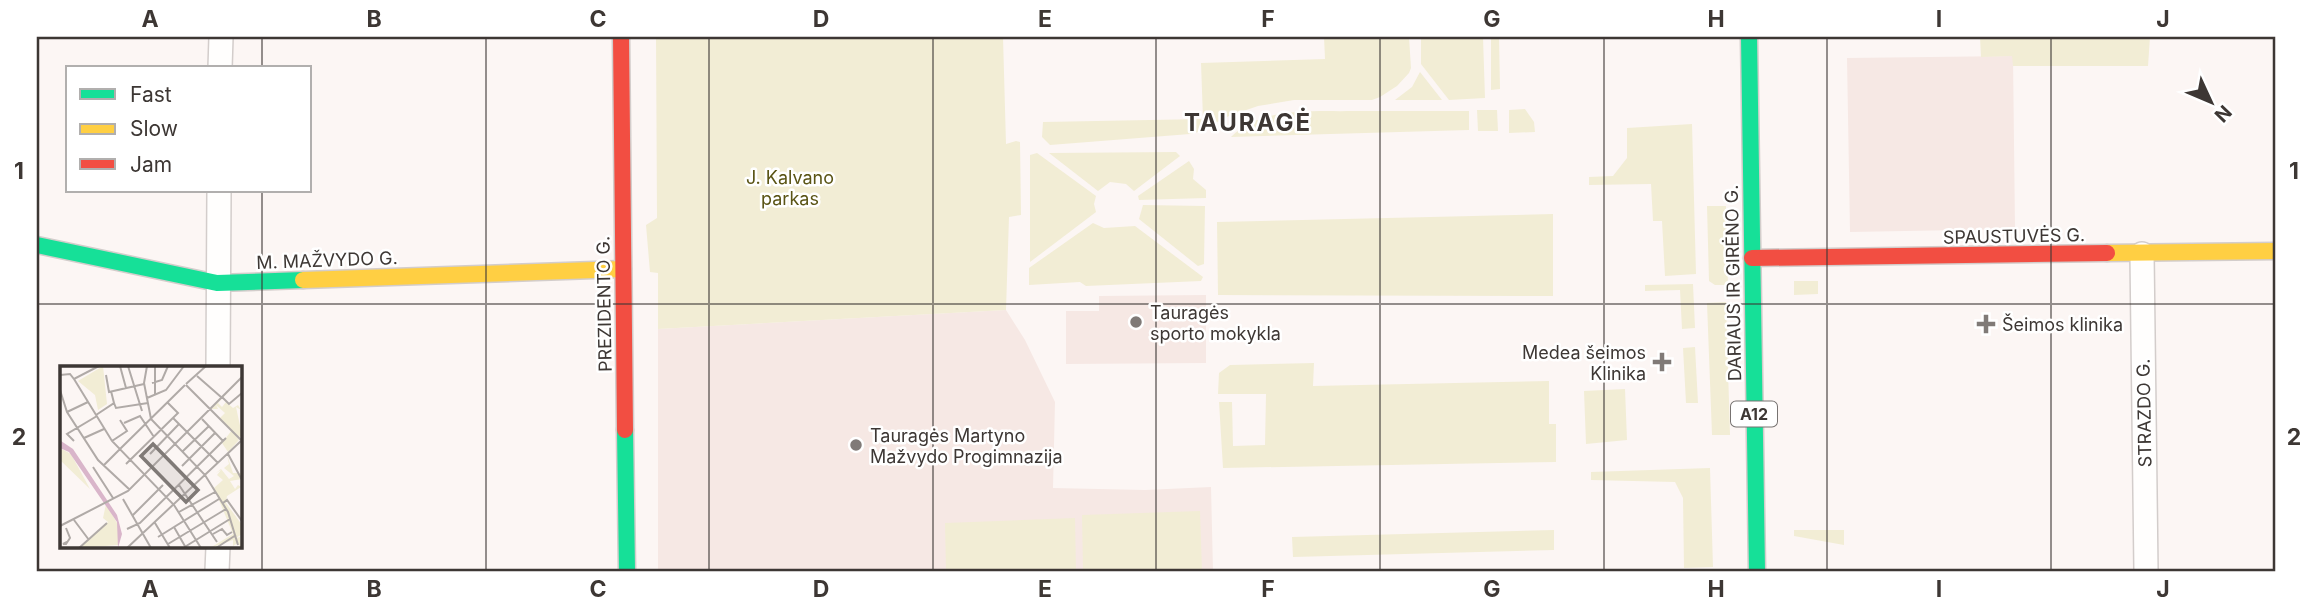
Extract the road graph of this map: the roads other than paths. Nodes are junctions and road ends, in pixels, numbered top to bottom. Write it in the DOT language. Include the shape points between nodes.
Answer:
graph roads {
  1 [pos="221,37"];
  2 [pos="621,37"];
  3 [pos="1749,37"];
  4 [pos="220,66"];
  5 [pos="219,192"];
  6 [pos="37,245"];
  7 [pos="2276,251"];
  8 [pos="2142,254"];
  9 [pos="1752,258"];
  10 [pos="623,269"];
  11 [pos="218,283"];
  12 [pos="218,366"];
  13 [pos="218,548"];
  14 [pos="217,571"];
  15 [pos="627,571"];
  16 [pos="1757,571"];
  17 [pos="2146,571"];
  1 -- 4 [label="street"];
  2 -- 10 [label="main road, PREZIDENTO G."];
  3 -- 9 [label="main road, DARIAUS IR GIRĖNO G. / A12"];
  5 -- 11 [label="street"];
  6 -- 11 [label="main road, M. MAŽVYDO G."];
  7 -- 8 [label="main road, SPAUSTUVĖS G."];
  8 -- 9 [label="main road, SPAUSTUVĖS G."];
  8 -- 17 [label="street, STRAZDO G."];
  9 -- 16 [label="main road, DARIAUS IR GIRĖNO G. / A12"];
  10 -- 11 [label="main road, M. MAŽVYDO G."];
  10 -- 15 [label="main road, PREZIDENTO G."];
  11 -- 12 [label="street"];
  13 -- 14 [label="street"];
}
